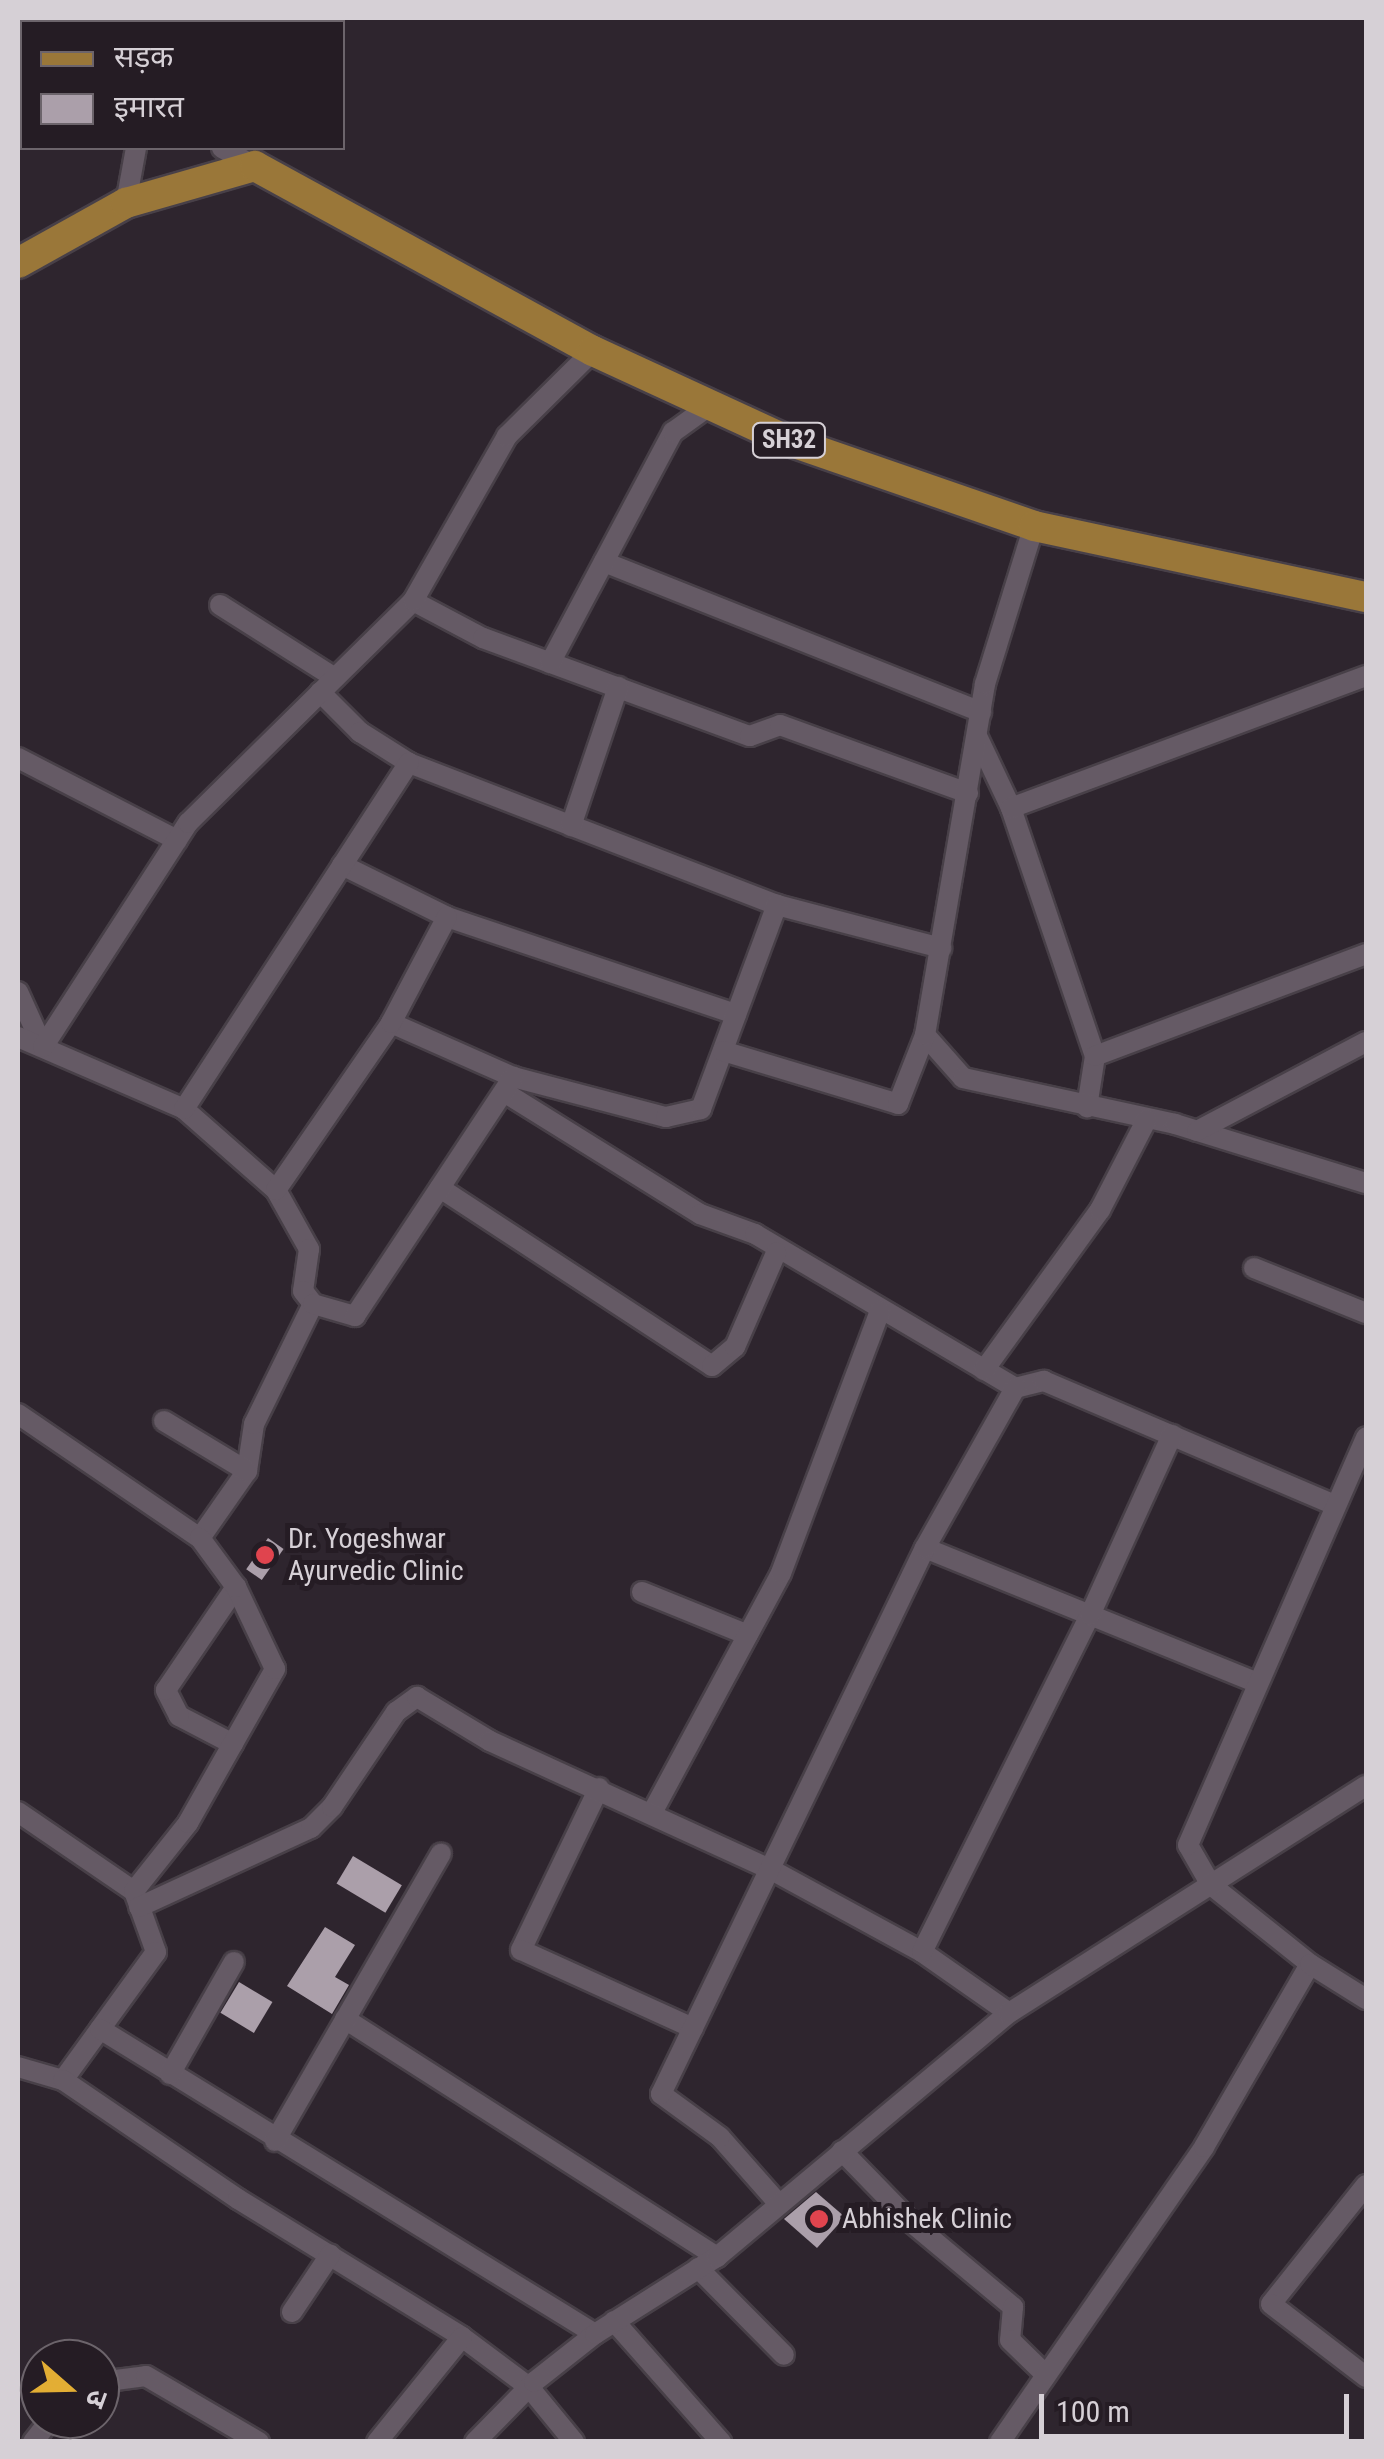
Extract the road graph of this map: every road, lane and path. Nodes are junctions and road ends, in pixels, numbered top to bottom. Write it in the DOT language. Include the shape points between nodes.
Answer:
graph roads {
  1 [pos="136,150"];
  2 [pos="226,150"];
  3 [pos="256,166"];
  4 [pos="126,203"];
  5 [pos="18,263"];
  6 [pos="593,351"];
  7 [pos="712,404"];
  8 [pos="1034,526"];
  9 [pos="604,562"];
  10 [pos="1366,597"];
  11 [pos="413,601"];
  12 [pos="220,605"];
  13 [pos="550,663"];
  14 [pos="1366,676"];
  15 [pos="328,685"];
  16 [pos="618,688"];
  17 [pos="981,712"];
  18 [pos="977,736"];
  19 [pos="18,758"];
  20 [pos="409,763"];
  21 [pos="968,793"];
  22 [pos="1011,808"];
  23 [pos="571,826"];
  24 [pos="177,840"];
  25 [pos="342,865"];
  26 [pos="777,904"];
  27 [pos="447,917"];
  28 [pos="941,948"];
  29 [pos="1366,954"];
  30 [pos="18,992"];
  31 [pos="736,1014"];
  32 [pos="391,1023"];
  33 [pos="925,1035"];
  34 [pos="18,1038"];
  35 [pos="1366,1042"];
  36 [pos="43,1046"];
  37 [pos="722,1051"];
  38 [pos="1095,1056"];
  39 [pos="509,1084"];
  40 [pos="1087,1107"];
  41 [pos="184,1109"];
  42 [pos="1147,1119"];
  43 [pos="1197,1131"];
  44 [pos="1366,1183"];
  45 [pos="440,1188"];
  46 [pos="276,1190"];
  47 [pos="776,1253"];
  48 [pos="1254,1268"];
  49 [pos="313,1304"];
  50 [pos="880,1311"];
  51 [pos="1366,1313"];
  52 [pos="984,1370"];
  53 [pos="1015,1388"];
  54 [pos="18,1414"];
  55 [pos="164,1422"];
  56 [pos="1172,1435"];
  57 [pos="1366,1437"];
  58 [pos="1362,1467"];
  59 [pos="247,1471"];
  60 [pos="1335,1504"];
  61 [pos="200,1538"];
  62 [pos="925,1548"];
  63 [pos="236,1587"];
  64 [pos="642,1592"];
  65 [pos="1090,1615"];
  66 [pos="748,1636"];
  67 [pos="1258,1683"];
  68 [pos="232,1744"];
  69 [pos="1366,1786"];
  70 [pos="598,1788"];
  71 [pos="654,1811"];
  72 [pos="18,1812"];
  73 [pos="441,1853"];
  74 [pos="770,1869"];
  75 [pos="1211,1884"];
  76 [pos="137,1899"];
  77 [pos="922,1952"];
  78 [pos="234,1962"];
  79 [pos="1310,1964"];
  80 [pos="1366,1999"];
  81 [pos="1009,2012"];
  82 [pos="346,2019"];
  83 [pos="692,2028"];
  84 [pos="100,2029"];
  85 [pos="18,2068"];
  86 [pos="170,2074"];
  87 [pos="63,2080"];
  88 [pos="276,2141"];
  89 [pos="842,2151"];
  90 [pos="1366,2186"];
  91 [pos="779,2204"];
  92 [pos="330,2256"];
  93 [pos="717,2256"];
  94 [pos="698,2268"];
  95 [pos="292,2312"];
  96 [pos="614,2322"];
  97 [pos="594,2334"];
  98 [pos="462,2336"];
  99 [pos="784,2355"];
  100 [pos="1046,2375"];
  101 [pos="1366,2377"];
  102 [pos="120,2379"];
  103 [pos="529,2387"];
  104 [pos="259,2442"];
  105 [pos="377,2442"];
  106 [pos="475,2442"];
  107 [pos="574,2442"];
  108 [pos="722,2442"];
  109 [pos="1000,2442"];
  1 -- 4 [label="street"];
  2 -- 3 [label="street"];
  3 -- 4 [label="main road"];
  3 -- 6 [label="main road, SH32"];
  4 -- 5 [label="main road"];
  6 -- 7 [label="main road, SH32"];
  6 -- 11 [label="street" via="506,436"];
  7 -- 8 [label="main road, SH32" via="789,441"];
  7 -- 9 [label="street" via="673,432"];
  8 -- 10 [label="main road, SH32"];
  8 -- 17 [label="street"];
  9 -- 13 [label="street"];
  9 -- 17 [label="street"];
  11 -- 13 [label="street"];
  11 -- 15 [label="street"];
  12 -- 15 [label="street"];
  13 -- 16 [label="street"];
  14 -- 22 [label="street"];
  15 -- 20 [label="street" via="360,732"];
  15 -- 24 [label="street"];
  16 -- 21 [label="street" via="750,736 780,725"];
  16 -- 23 [label="street"];
  17 -- 18 [label="street"];
  18 -- 21 [label="street"];
  18 -- 22 [label="street"];
  19 -- 24 [label="street"];
  20 -- 23 [label="street"];
  20 -- 25 [label="street"];
  21 -- 28 [label="street"];
  22 -- 38 [label="street"];
  23 -- 26 [label="street"];
  24 -- 36 [label="street"];
  25 -- 27 [label="street"];
  25 -- 41 [label="street"];
  26 -- 28 [label="street"];
  26 -- 31 [label="street"];
  27 -- 31 [label="street"];
  27 -- 32 [label="street"];
  28 -- 33 [label="street"];
  29 -- 38 [label="street"];
  30 -- 36 [label="street"];
  31 -- 37 [label="street"];
  32 -- 39 [label="street"];
  32 -- 46 [label="street"];
  33 -- 37 [label="street" via="898,1104"];
  33 -- 40 [label="street" via="963,1078"];
  34 -- 36 [label="street"];
  35 -- 43 [label="street"];
  36 -- 41 [label="street"];
  37 -- 39 [label="street" via="701,1109 666,1117"];
  38 -- 40 [label="street"];
  39 -- 45 [label="street"];
  39 -- 47 [label="street" via="700,1214 755,1234"];
  40 -- 42 [label="street"];
  41 -- 46 [label="street"];
  42 -- 43 [label="street"];
  42 -- 52 [label="street" via="1100,1210"];
  43 -- 44 [label="street"];
  45 -- 47 [label="street" via="712,1366 735,1347"];
  45 -- 49 [label="street" via="355,1316"];
  46 -- 49 [label="street" via="309,1249 303,1291"];
  47 -- 50 [label="street"];
  48 -- 51 [label="street"];
  49 -- 59 [label="street" via="254,1424"];
  50 -- 52 [label="street"];
  50 -- 66 [label="street" via="781,1573"];
  52 -- 53 [label="street"];
  53 -- 56 [label="street" via="1044,1381"];
  53 -- 62 [label="street"];
  54 -- 61 [label="street"];
  55 -- 59 [label="street"];
  56 -- 60 [label="street"];
  56 -- 65 [label="street"];
  57 -- 58 [label="street"];
  58 -- 60 [label="street"];
  59 -- 61 [label="street"];
  60 -- 67 [label="street"];
  61 -- 63 [label="street"];
  62 -- 65 [label="street"];
  62 -- 74 [label="street"];
  63 -- 68 [label="street" via="275,1669"];
  63 -- 68 [label="street" via="166,1690 179,1716"];
  64 -- 66 [label="street"];
  65 -- 67 [label="street"];
  65 -- 77 [label="street"];
  66 -- 71 [label="street"];
  67 -- 75 [label="street" via="1188,1845"];
  68 -- 76 [label="street"];
  69 -- 75 [label="street"];
  70 -- 71 [label="street"];
  70 -- 76 [label="street" via="490,1742 424,1698 410,1699 311,1828"];
  70 -- 83 [label="street" via="521,1950"];
  71 -- 74 [label="street"];
  72 -- 76 [label="street"];
  73 -- 82 [label="street"];
  74 -- 77 [label="street"];
  74 -- 83 [label="street"];
  75 -- 79 [label="street"];
  75 -- 81 [label="street"];
  76 -- 84 [label="street" via="156,1952"];
  77 -- 81 [label="street"];
  78 -- 86 [label="street"];
  79 -- 80 [label="street"];
  79 -- 100 [label="street" via="1204,2148"];
  81 -- 89 [label="street"];
  82 -- 88 [label="street"];
  82 -- 93 [label="street"];
  83 -- 91 [label="street" via="660,2094 720,2137"];
  84 -- 86 [label="street"];
  84 -- 87 [label="street"];
  85 -- 87 [label="street"];
  86 -- 88 [label="street"];
  87 -- 92 [label="street"];
  88 -- 97 [label="street"];
  89 -- 91 [label="street"];
  89 -- 100 [label="street" via="911,2222 1013,2307 1010,2340"];
  90 -- 101 [label="street" via="1272,2304"];
  91 -- 93 [label="street"];
  92 -- 95 [label="street"];
  92 -- 98 [label="street"];
  93 -- 94 [label="street"];
  94 -- 96 [label="street"];
  94 -- 99 [label="street"];
  96 -- 97 [label="street"];
  96 -- 108 [label="street"];
  97 -- 103 [label="street"];
  98 -- 103 [label="street"];
  98 -- 105 [label="street"];
  100 -- 109 [label="street"];
  102 -- 104 [label="street" via="146,2376"];
  103 -- 106 [label="street"];
  103 -- 107 [label="street"];
}
